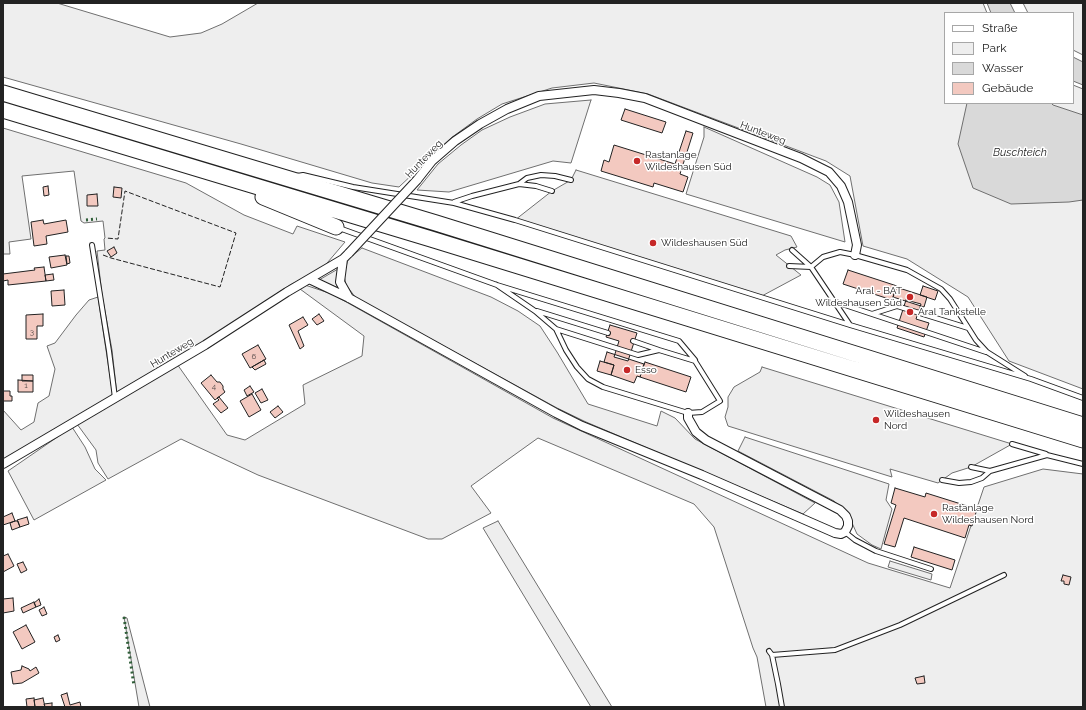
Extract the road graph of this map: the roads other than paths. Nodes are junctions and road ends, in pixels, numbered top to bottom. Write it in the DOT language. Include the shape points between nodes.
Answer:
graph roads {
  1 [pos="3,93"];
  2 [pos="3,110"];
  3 [pos="226,176"];
  4 [pos="288,179"];
  5 [pos="571,180"];
  6 [pos="520,184"];
  7 [pos="552,191"];
  8 [pos="454,202"];
  9 [pos="336,227"];
  10 [pos="92,245"];
  11 [pos="792,250"];
  12 [pos="855,255"];
  13 [pos="343,260"];
  14 [pos="790,266"];
  15 [pos="811,267"];
  16 [pos="311,280"];
  17 [pos="497,285"];
  18 [pos="349,298"];
  19 [pos="833,301"];
  20 [pos="535,311"];
  21 [pos="872,314"];
  22 [pos="850,325"];
  23 [pos="968,328"];
  24 [pos="556,329"];
  25 [pos="608,333"];
  26 [pos="633,341"];
  27 [pos="659,350"];
  28 [pos="987,352"];
  29 [pos="695,361"];
  30 [pos="1031,379"];
  31 [pos="116,398"];
  32 [pos="1083,398"];
  33 [pos="688,413"];
  34 [pos="1083,425"];
  35 [pos="1083,440"];
  36 [pos="1012,444"];
  37 [pos="1047,455"];
  38 [pos="3,464"];
  39 [pos="1083,464"];
  40 [pos="971,467"];
  41 [pos="990,471"];
  42 [pos="942,480"];
  43 [pos="845,532"];
  44 [pos="931,569"];
  45 [pos="1004,575"];
  46 [pos="782,707"];
  1 -- 4 [label="highway"];
  2 -- 3 [label="highway"];
  3 -- 9 [label="highway" via="245,191"];
  3 -- 35 [label="highway"];
  4 -- 8 [label="lane" via="303,175 353,187"];
  4 -- 34 [label="highway"];
  5 -- 6 [label="lane" via="541,175 527,178"];
  6 -- 7 [label="lane"];
  6 -- 8 [label="lane"];
  8 -- 22 [label="lane"];
  9 -- 17 [label="lane"];
  10 -- 31 [label="lane"];
  11 -- 15 [label="lane"];
  12 -- 13 [label="street, Hunteweg, bridge" via="857,245 848,202 841,186 829,172 801,158 653,101 594,90 539,96 480,124 432,161"];
  12 -- 15 [label="lane" via="840,252 831,254"];
  12 -- 23 [label="lane" via="907,270 941,289"];
  13 -- 16 [label="street, Hunteweg"];
  13 -- 18 [label="street" via="340,282"];
  14 -- 15 [label="lane"];
  15 -- 19 [label="lane"];
  16 -- 18 [label="street"];
  16 -- 31 [label="street, Hunteweg"];
  17 -- 20 [label="lane"];
  17 -- 29 [label="lane" via="679,340"];
  18 -- 43 [label="street" via="582,426 838,534"];
  19 -- 21 [label="lane"];
  19 -- 22 [label="lane"];
  20 -- 24 [label="lane"];
  20 -- 25 [label="lane"];
  21 -- 23 [label="lane" via="897,306"];
  21 -- 28 [label="lane"];
  22 -- 30 [label="lane"];
  23 -- 28 [label="lane"];
  24 -- 27 [label="lane" via="638,355"];
  24 -- 33 [label="lane" via="574,361 588,378 603,387"];
  26 -- 27 [label="lane"];
  27 -- 29 [label="lane"];
  28 -- 30 [label="lane"];
  29 -- 33 [label="lane" via="720,401 702,412"];
  30 -- 32 [label="lane"];
  31 -- 38 [label="street, Hunteweg"];
  33 -- 43 [label="street" via="696,432 706,440 840,510 848,521"];
  36 -- 37 [label="lane"];
  37 -- 39 [label="lane"];
  37 -- 41 [label="lane"];
  40 -- 41 [label="lane"];
  41 -- 42 [label="lane" via="982,478 971,482 959,484"];
  43 -- 44 [label="lane" via="876,550"];
  45 -- 46 [label="lane" via="900,625 835,650 770,653"];
}
